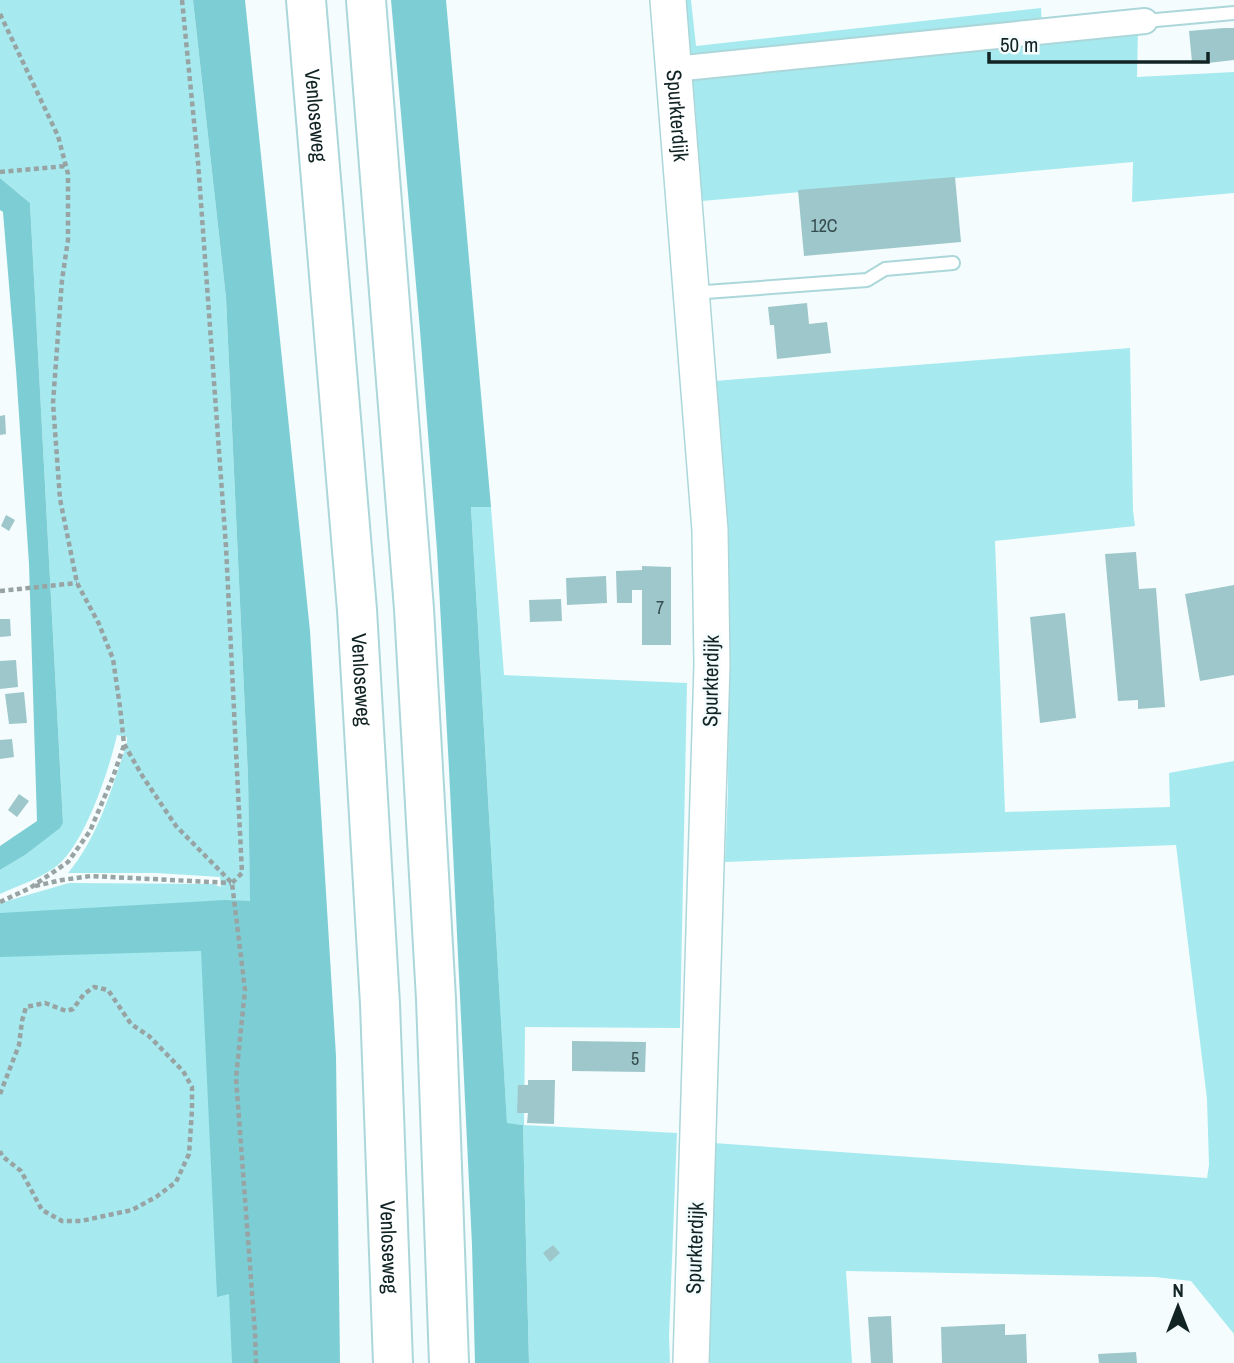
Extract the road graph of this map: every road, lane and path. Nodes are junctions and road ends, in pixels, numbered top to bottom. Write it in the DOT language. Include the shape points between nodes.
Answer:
graph roads {
  1 [pos="182,0"];
  2 [pos="306,0"];
  3 [pos="366,0"];
  4 [pos="668,0"];
  5 [pos="1234,13"];
  6 [pos="0,14"];
  7 [pos="1144,22"];
  8 [pos="674,69"];
  9 [pos="66,166"];
  10 [pos="0,172"];
  11 [pos="953,263"];
  12 [pos="691,293"];
  13 [pos="77,583"];
  14 [pos="0,591"];
  15 [pos="124,744"];
  16 [pos="232,883"];
  17 [pos="30,888"];
  18 [pos="0,902"];
  19 [pos="0,1094"];
  20 [pos="0,1151"];
  21 [pos="256,1363"];
  22 [pos="393,1363"];
  23 [pos="449,1363"];
  24 [pos="691,1363"];
  1 -- 16 [label="path" via="226,547 242,873"];
  2 -- 22 [label="highway, Venloseweg" via="358,610 380,1004"];
  3 -- 23 [label="highway" via="414,609 436,999"];
  4 -- 8 [label="street, Spurkterdijk"];
  5 -- 7 [label="lane"];
  6 -- 9 [label="path" via="58,136"];
  7 -- 8 [label="street"];
  8 -- 12 [label="street, Spurkterdijk"];
  9 -- 10 [label="path"];
  9 -- 13 [label="path" via="68,240 53,403 60,499"];
  11 -- 12 [label="lane" via="885,269 867,280"];
  12 -- 24 [label="street, Spurkterdijk" via="710,530 712,665"];
  13 -- 14 [label="path"];
  13 -- 15 [label="path" via="113,659"];
  15 -- 16 [label="path" via="176,826"];
  15 -- 17 [label="path" via="90,831 68,862"];
  16 -- 17 [label="path" via="91,876"];
  16 -- 21 [label="path" via="246,989 236,1078"];
  17 -- 18 [label="path"];
  19 -- 20 [label="path" via="19,1045 26,1007 45,1003 73,1009 94,987 108,990 131,1024 183,1070 192,1087 190,1154 176,1182 132,1210 62,1221 42,1210 21,1171"];
}
